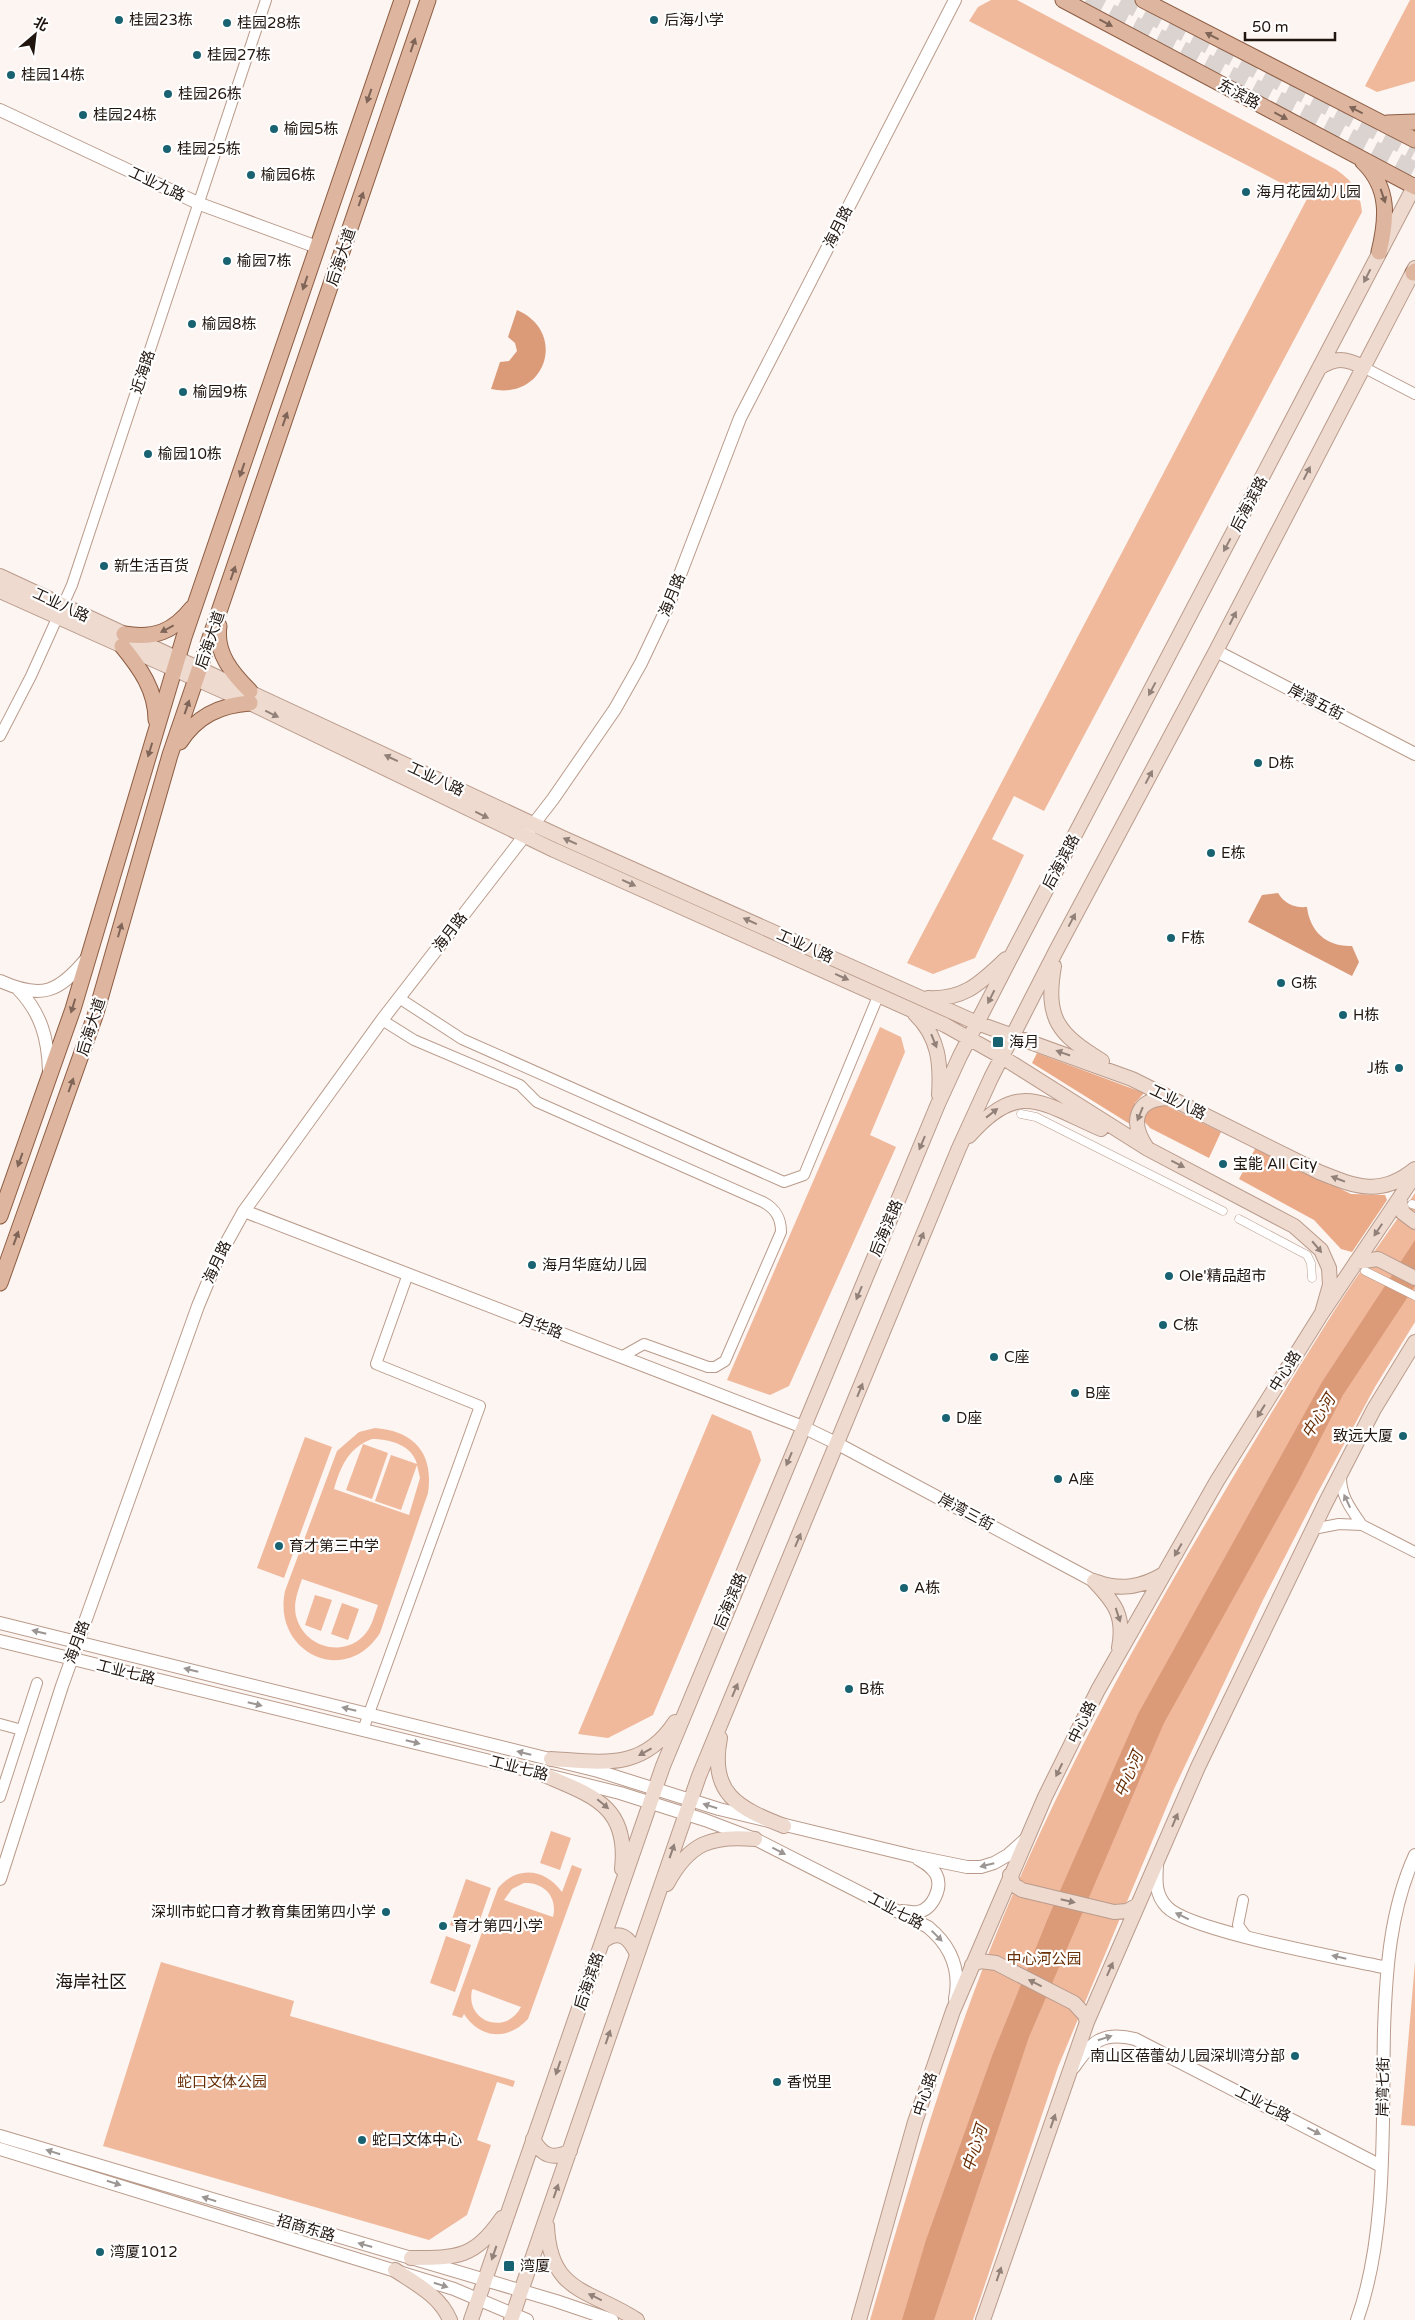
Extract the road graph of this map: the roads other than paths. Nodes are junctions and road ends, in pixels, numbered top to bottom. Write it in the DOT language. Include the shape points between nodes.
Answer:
graph roads {
  1 [pos="266,0"];
  2 [pos="402,0"];
  3 [pos="428,0"];
  4 [pos="1063,0"];
  5 [pos="1143,0"];
  6 [pos="953,2"];
  7 [pos="0,110"];
  8 [pos="1415,122"];
  9 [pos="1380,123"];
  10 [pos="1415,140"];
  11 [pos="1357,156"];
  12 [pos="1415,186"];
  13 [pos="200,204"];
  14 [pos="318,247"];
  15 [pos="1379,252"];
  16 [pos="1414,271"];
  17 [pos="1363,367"];
  18 [pos="1319,368"];
  19 [pos="1415,394"];
  20 [pos="0,576"];
  21 [pos="0,591"];
  22 [pos="198,598"];
  23 [pos="221,606"];
  24 [pos="61,612"];
  25 [pos="123,640"];
  26 [pos="1216,651"];
  27 [pos="176,664"];
  28 [pos="198,674"];
  29 [pos="250,697"];
  30 [pos="156,729"];
  31 [pos="0,736"];
  32 [pos="1415,754"];
  33 [pos="170,755"];
  34 [pos="530,830"];
  35 [pos="1056,951"];
  36 [pos="1013,953"];
  37 [pos="88,956"];
  38 [pos="0,982"];
  39 [pos="18,989"];
  40 [pos="879,994"];
  41 [pos="399,998"];
  42 [pos="923,998"];
  43 [pos="902,1005"];
  44 [pos="382,1020"];
  45 [pos="977,1023"];
  46 [pos="1013,1036"];
  47 [pos="969,1039"];
  48 [pos="1002,1057"];
  49 [pos="49,1077"];
  50 [pos="1132,1080"];
  51 [pos="1170,1098"];
  52 [pos="938,1104"];
  53 [pos="1021,1114"];
  54 [pos="959,1148"];
  55 [pos="1148,1149"];
  56 [pos="1415,1169"];
  57 [pos="1415,1175"];
  58 [pos="1409,1202"];
  59 [pos="244,1211"];
  60 [pos="1223,1211"];
  61 [pos="0,1216"];
  62 [pos="1239,1219"];
  63 [pos="1411,1220"];
  64 [pos="1361,1266"];
  65 [pos="408,1274"];
  66 [pos="1312,1278"];
  67 [pos="1415,1278"];
  68 [pos="0,1284"];
  69 [pos="1415,1296"];
  70 [pos="1322,1312"];
  71 [pos="1413,1348"];
  72 [pos="621,1357"];
  73 [pos="803,1427"];
  74 [pos="838,1444"];
  75 [pos="1341,1474"];
  76 [pos="1362,1525"];
  77 [pos="1313,1529"];
  78 [pos="1415,1552"];
  79 [pos="1164,1573"];
  80 [pos="1094,1581"];
  81 [pos="0,1623"];
  82 [pos="0,1640"];
  83 [pos="77,1642"];
  84 [pos="1117,1656"];
  85 [pos="72,1659"];
  86 [pos="37,1683"];
  87 [pos="688,1703"];
  88 [pos="369,1714"];
  89 [pos="725,1715"];
  90 [pos="0,1724"];
  91 [pos="22,1730"];
  92 [pos="363,1730"];
  93 [pos="551,1759"];
  94 [pos="544,1775"];
  95 [pos="655,1788"];
  96 [pos="0,1797"];
  97 [pos="690,1800"];
  98 [pos="650,1802"];
  99 [pos="685,1814"];
  100 [pos="784,1826"];
  101 [pos="1027,1838"];
  102 [pos="755,1839"];
  103 [pos="1415,1855"];
  104 [pos="912,1856"];
  105 [pos="1157,1863"];
  106 [pos="1010,1875"];
  107 [pos="0,1879"];
  108 [pos="620,1890"];
  109 [pos="1243,1900"];
  110 [pos="1138,1905"];
  111 [pos="897,1910"];
  112 [pos="650,1913"];
  113 [pos="1246,1936"];
  114 [pos="603,1941"];
  115 [pos="637,1954"];
  116 [pos="972,1965"];
  117 [pos="1387,1968"];
  118 [pos="953,2011"];
  119 [pos="1086,2022"];
  120 [pos="1071,2071"];
  121 [pos="0,2136"];
  122 [pos="533,2139"];
  123 [pos="0,2149"];
  124 [pos="570,2151"];
  125 [pos="1381,2166"];
  126 [pos="510,2207"];
  127 [pos="546,2218"];
  128 [pos="411,2258"];
  129 [pos="395,2270"];
  130 [pos="485,2280"];
  131 [pos="521,2291"];
  132 [pos="478,2298"];
  133 [pos="512,2317"];
  134 [pos="450,2320"];
  135 [pos="471,2320"];
  136 [pos="527,2320"];
  137 [pos="612,2320"];
  138 [pos="637,2320"];
  139 [pos="859,2320"];
  140 [pos="983,2320"];
  141 [pos="1357,2320"];
  1 -- 13 [label="street, 近海路"];
  2 -- 14 [label="main road, 后海大道, one-way"];
  23 -- 3 [label="main road, 后海大道, one-way"];
  4 -- 11 [label="main road, 东滨路, one-way"];
  9 -- 5 [label="main road, one-way"];
  6 -- 34 [label="street, 海月路" via="740,418 668,606 641,663 615,709"];
  7 -- 13 [label="street, 工业九路"];
  8 -- 9 [label="main road"];
  9 -- 10 [label="main road"];
  11 -- 12 [label="main road, 东滨路"];
  11 -- 15 [label="main road, one-way" via="1377,179 1386,204 1386,224"];
  12 -- 15 [label="main road, 后海滨路"];
  13 -- 14 [label="street, 工业九路"];
  13 -- 24 [label="street, 近海路"];
  14 -- 22 [label="main road, 后海大道, one-way"];
  15 -- 18 [label="main road, 后海滨路, one-way"];
  16 -- 17 [label="main road"];
  17 -- 18 [label="main road" via="1340,358"];
  17 -- 19 [label="street"];
  26 -- 17 [label="main road, one-way"];
  18 -- 36 [label="main road, 后海滨路, one-way"];
  20 -- 24 [label="main road, 工业八路"];
  21 -- 24 [label="main road, 工业八路"];
  22 -- 25 [label="main road, one-way" via="184,618 173,626 152,636"];
  22 -- 27 [label="main road, 后海大道"];
  23 -- 28 [label="main road, 后海大道"];
  23 -- 29 [label="main road" via="220,649"];
  24 -- 25 [label="main road, 工业八路"];
  24 -- 31 [label="street, 近海路"];
  25 -- 27 [label="main road, 工业八路"];
  25 -- 30 [label="main road" via="152,692"];
  26 -- 32 [label="street, 岸湾五街"];
  35 -- 26 [label="main road, one-way"];
  27 -- 28 [label="main road, 工业八路"];
  27 -- 30 [label="main road, 后海大道"];
  28 -- 29 [label="main road, 工业八路"];
  33 -- 28 [label="main road, 后海大道, one-way"];
  29 -- 33 [label="main road" via="198,720"];
  29 -- 34 [label="main road, 工业八路"];
  30 -- 37 [label="main road, 后海大道, one-way"];
  68 -- 33 [label="main road, 后海大道, one-way" via="96,1013"];
  34 -- 40 [label="main road, 工业八路, one-way"];
  34 -- 41 [label="street, 海月路"];
  42 -- 34 [label="main road, 工业八路, one-way"];
  35 -- 46 [label="main road"];
  35 -- 50 [label="main road" via="1050,995 1054,1019 1078,1046"];
  36 -- 42 [label="main road" via="963,994"];
  36 -- 45 [label="main road, 后海滨路, one-way"];
  37 -- 39 [label="street" via="65,982 54,988 34,992"];
  37 -- 49 [label="main road, 后海大道, one-way"];
  38 -- 39 [label="street"];
  39 -- 49 [label="street" via="32,1005 42,1025 49,1056"];
  40 -- 41 [label="street" via="804,1175 784,1182 462,1039"];
  40 -- 43 [label="main road, 工业八路"];
  41 -- 44 [label="street, 海月路"];
  42 -- 45 [label="main road, 工业八路"];
  43 -- 47 [label="main road, 工业八路"];
  43 -- 52 [label="main road, one-way" via="926,1025 936,1044 940,1074"];
  44 -- 59 [label="street, 海月路"];
  44 -- 72 [label="street" via="414,1040 520,1085 537,1102 763,1202 776,1212 781,1232 721,1365 708,1367 644,1344"];
  45 -- 46 [label="main road, 工业八路"];
  45 -- 47 [label="main road, 后海滨路"];
  46 -- 48 [label="main road"];
  50 -- 46 [label="main road, 工业八路, one-way"];
  47 -- 48 [label="main road, 工业八路"];
  47 -- 52 [label="main road, 后海滨路"];
  48 -- 54 [label="main road"];
  48 -- 55 [label="main road, 工业八路"];
  49 -- 61 [label="main road, 后海大道, one-way"];
  50 -- 51 [label="main road, 工业八路"];
  51 -- 55 [label="main road, one-way" via="1150,1100 1138,1113 1137,1131"];
  56 -- 51 [label="main road, 工业八路, one-way" via="1386,1187 1344,1182"];
  52 -- 73 [label="main road, 后海滨路, one-way"];
  53 -- 60 [label="street" via="1036,1117"];
  54 -- 55 [label="main road, one-way" via="991,1114 1017,1100 1042,1103"];
  74 -- 54 [label="main road, one-way"];
  55 -- 70 [label="main road, 工业八路, one-way" via="1274,1214 1308,1237 1321,1250 1331,1276"];
  57 -- 58 [label="main road, 中心路"];
  58 -- 63 [label="main road" via="1400,1208"];
  58 -- 64 [label="main road, 中心路, one-way"];
  59 -- 65 [label="street, 月华路"];
  59 -- 83 [label="street, 海月路" via="204,1289"];
  62 -- 66 [label="street" via="1307,1255"];
  64 -- 67 [label="main road" via="1372,1258 1378,1259"];
  64 -- 69 [label="street"];
  64 -- 70 [label="main road, 中心路"];
  65 -- 72 [label="street, 月华路"];
  65 -- 88 [label="street" via="376,1364 480,1406"];
  70 -- 79 [label="main road, 中心路, one-way"];
  71 -- 75 [label="main road" via="1374,1409"];
  72 -- 73 [label="street, 月华路"];
  73 -- 74 [label="street, 月华路"];
  73 -- 87 [label="main road, 后海滨路, one-way"];
  74 -- 80 [label="street, 岸湾三街"];
  89 -- 74 [label="main road, one-way"];
  76 -- 75 [label="street, one-way" via="1346,1503 1340,1485"];
  75 -- 77 [label="main road"];
  76 -- 77 [label="street" via="1339,1524"];
  76 -- 78 [label="street"];
  105 -- 77 [label="main road, one-way" via="1198,1767"];
  79 -- 80 [label="main road" via="1128,1588"];
  79 -- 84 [label="main road, 中心路"];
  80 -- 84 [label="main road, one-way" via="1120,1616 1122,1629"];
  83 -- 81 [label="street, 工业七路, one-way"];
  82 -- 85 [label="street, 工业七路"];
  83 -- 85 [label="street, 海月路"];
  88 -- 83 [label="street, 工业七路, one-way"];
  84 -- 101 [label="main road, 中心路, one-way"];
  85 -- 92 [label="street, 工业七路, one-way"];
  85 -- 107 [label="street, 海月路"];
  86 -- 91 [label="street"];
  87 -- 93 [label="main road, one-way" via="661,1741 637,1757 610,1762"];
  87 -- 95 [label="main road, 后海滨路"];
  88 -- 92 [label="street"];
  93 -- 88 [label="street, 工业七路, one-way"];
  89 -- 97 [label="main road"];
  89 -- 100 [label="main road" via="718,1747 720,1782 742,1808"];
  90 -- 91 [label="street"];
  91 -- 96 [label="street"];
  92 -- 94 [label="street, 工业七路, one-way"];
  93 -- 95 [label="street, 工业七路"];
  94 -- 98 [label="street, 工业七路"];
  94 -- 108 [label="main road, one-way" via="598,1799 617,1820 623,1859"];
  95 -- 97 [label="street, 工业七路"];
  95 -- 98 [label="main road, 后海滨路"];
  97 -- 99 [label="main road"];
  100 -- 97 [label="street, 工业七路, one-way"];
  98 -- 99 [label="street, 工业七路"];
  98 -- 108 [label="main road, 后海滨路"];
  99 -- 102 [label="street, 工业七路"];
  112 -- 99 [label="main road, one-way"];
  100 -- 104 [label="street, 工业七路"];
  101 -- 104 [label="street, 工业七路, one-way" via="1008,1856 980,1867"];
  101 -- 106 [label="main road, 中心路"];
  102 -- 111 [label="street, 工业七路, one-way"];
  102 -- 112 [label="main road" via="720,1838 694,1849 675,1871"];
  103 -- 117 [label="street, 岸湾七街" via="1397,1906"];
  104 -- 111 [label="street" via="929,1865 937,1875 938,1887 928,1907 918,1912"];
  105 -- 110 [label="main road"];
  113 -- 105 [label="street, one-way" via="1184,1918 1169,1909 1158,1897"];
  106 -- 110 [label="main road, one-way" via="1014,1885 1022,1890 1114,1912 1127,1911"];
  106 -- 116 [label="main road, 中心路"];
  108 -- 114 [label="main road, 后海滨路"];
  109 -- 113 [label="street" via="1238,1925"];
  119 -- 110 [label="main road, one-way"];
  111 -- 118 [label="street, 工业七路, one-way" via="928,1927 947,1947 957,1972 958,1987"];
  112 -- 115 [label="main road"];
  117 -- 113 [label="street, one-way"];
  114 -- 115 [label="main road" via="614,1935 622,1936 629,1940"];
  114 -- 122 [label="main road, 后海滨路, one-way"];
  124 -- 115 [label="main road, one-way"];
  116 -- 118 [label="main road, 中心路"];
  119 -- 116 [label="main road, one-way" via="1085,2015 1074,2003 996,1963 988,1960"];
  117 -- 125 [label="street, 岸湾七街"];
  118 -- 139 [label="main road, 中心路" via="915,2122"];
  119 -- 120 [label="main road"];
  120 -- 125 [label="street, 工业七路, one-way" via="1095,2042 1114,2036 1135,2039"];
  140 -- 120 [label="main road, one-way"];
  128 -- 121 [label="street, 招商东路, one-way"];
  122 -- 124 [label="main road" via="541,2151 551,2156"];
  122 -- 126 [label="main road, 后海滨路"];
  123 -- 129 [label="street, 招商东路, one-way"];
  127 -- 124 [label="main road, one-way"];
  125 -- 141 [label="street, 岸湾七街" via="1370,2269"];
  126 -- 128 [label="main road" via="487,2238 471,2251 446,2258"];
  126 -- 130 [label="main road, 后海滨路, one-way"];
  127 -- 131 [label="main road"];
  138 -- 127 [label="main road, one-way" via="564,2278 551,2259"];
  128 -- 130 [label="street, 招商东路"];
  129 -- 132 [label="street, 招商东路, one-way"];
  129 -- 134 [label="main road" via="430,2294"];
  130 -- 131 [label="street, 招商东路"];
  130 -- 132 [label="main road, 后海滨路"];
  131 -- 133 [label="main road"];
  131 -- 137 [label="street, 招商东路"];
  132 -- 133 [label="street, 招商东路"];
  132 -- 135 [label="main road, 后海滨路"];
  133 -- 136 [label="street, 招商东路"];
}
